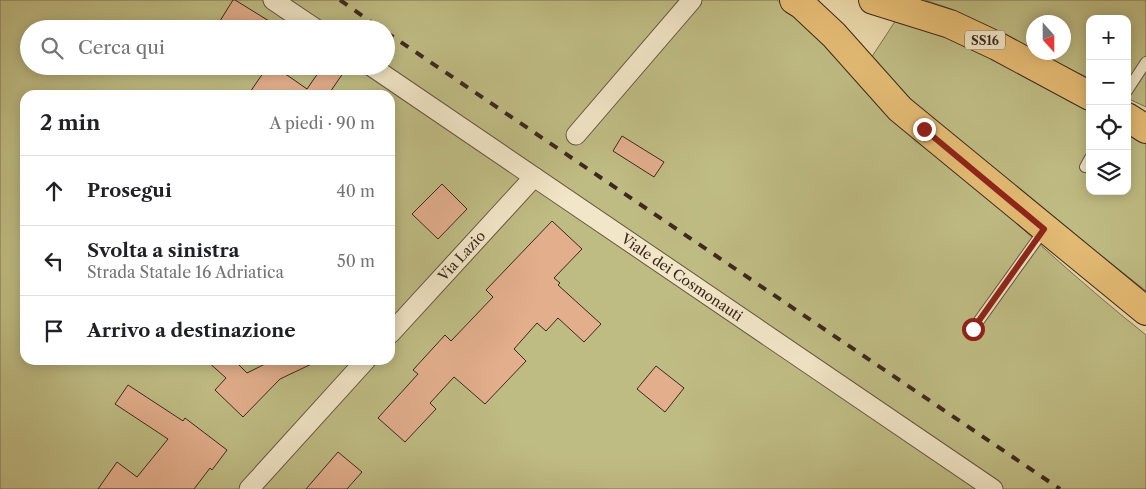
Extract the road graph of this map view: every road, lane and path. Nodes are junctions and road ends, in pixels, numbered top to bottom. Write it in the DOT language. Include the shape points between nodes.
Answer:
graph roads {
  1 [pos="274,0"];
  2 [pos="692,0"];
  3 [pos="794,0"];
  4 [pos="872,0"];
  5 [pos="303,20"];
  6 [pos="1146,62"];
  7 [pos="384,75"];
  8 [pos="1131,86"];
  9 [pos="1086,94"];
  10 [pos="1131,117"];
  11 [pos="1131,119"];
  12 [pos="1146,123"];
  13 [pos="1146,129"];
  14 [pos="576,136"];
  15 [pos="534,177"];
  16 [pos="1044,229"];
  17 [pos="1146,311"];
  18 [pos="395,329"];
  19 [pos="973,329"];
  20 [pos="361,365"];
  21 [pos="249,489"];
  22 [pos="993,489"];
  1 -- 5 [label="street"];
  2 -- 14 [label="street"];
  3 -- 16 [label="main road" via="834,35 900,109"];
  4 -- 9 [label="main road, SS16" via="950,24"];
  6 -- 8 [label="lane"];
  7 -- 15 [label="street, Viale dei Cosmonauti"];
  10 -- 12 [label="main road"];
  11 -- 13 [label="main road"];
  15 -- 18 [label="street, Via Lazio"];
  15 -- 22 [label="street, Viale dei Cosmonauti"];
  16 -- 17 [label="main road"];
  16 -- 19 [label="lane"];
  20 -- 21 [label="street"];
}
